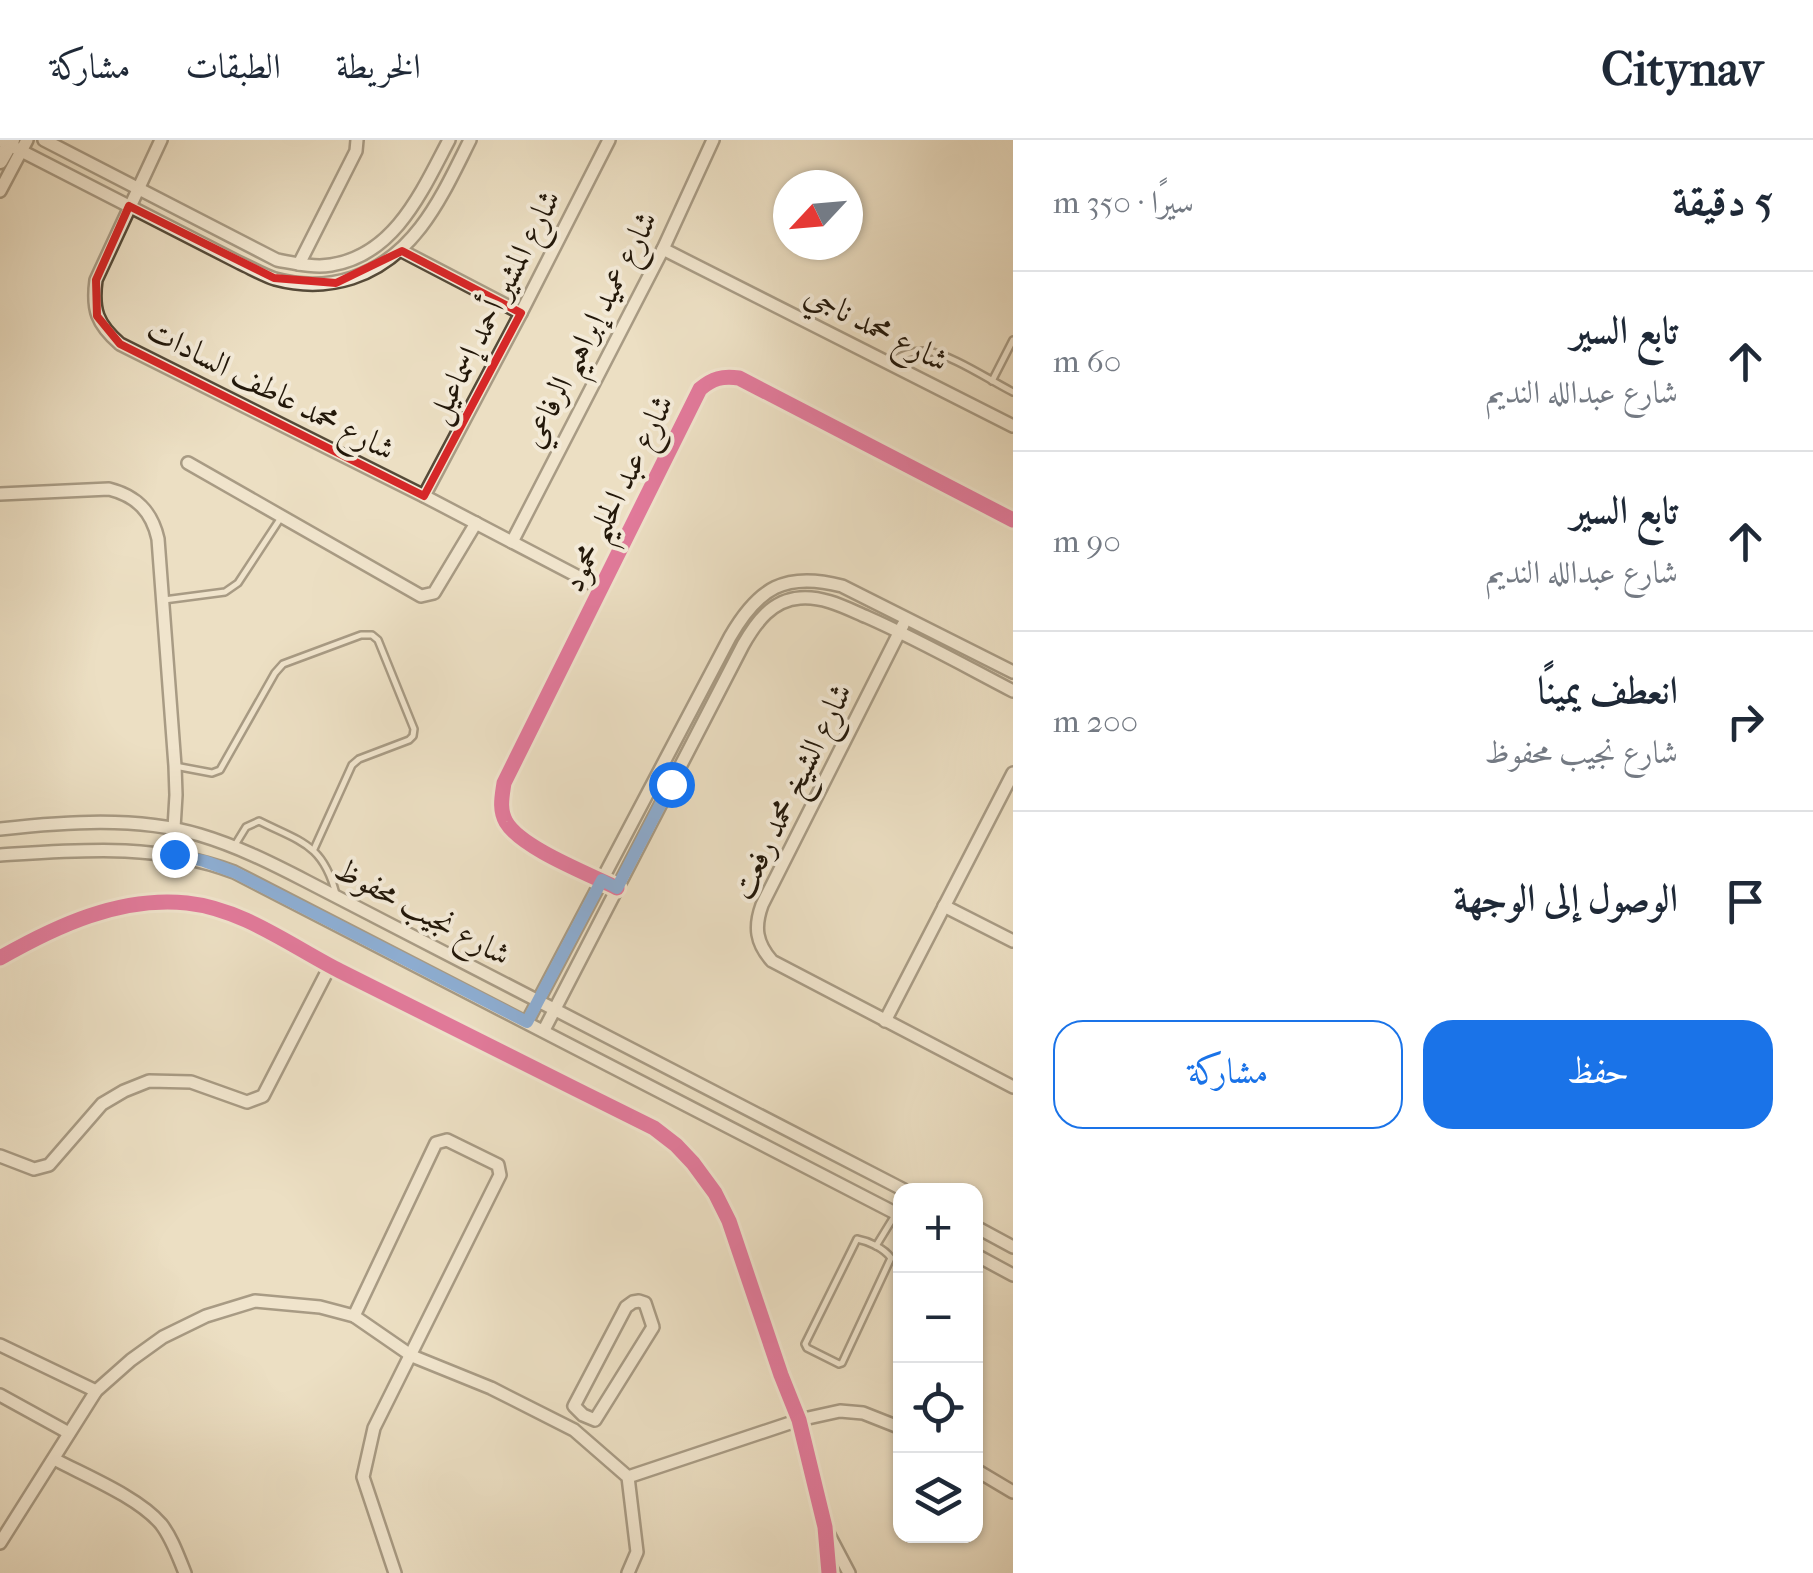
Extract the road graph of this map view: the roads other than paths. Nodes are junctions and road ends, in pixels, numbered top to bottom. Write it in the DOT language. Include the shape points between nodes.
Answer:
graph roads {
  1 [pos="44,140"];
  2 [pos="161,140"];
  3 [pos="357,140"];
  4 [pos="449,140"];
  5 [pos="470,140"];
  6 [pos="609,140"];
  7 [pos="713,140"];
  8 [pos="14,143"];
  9 [pos="0,161"];
  10 [pos="137,188"];
  11 [pos="0,191"];
  12 [pos="129,206"];
  13 [pos="663,249"];
  14 [pos="402,251"];
  15 [pos="298,264"];
  16 [pos="521,313"];
  17 [pos="1013,340"];
  18 [pos="888,363"];
  19 [pos="992,381"];
  20 [pos="1013,392"];
  21 [pos="1013,426"];
  22 [pos="188,464"];
  23 [pos="0,494"];
  24 [pos="424,496"];
  25 [pos="282,517"];
  26 [pos="1013,520"];
  27 [pos="476,523"];
  28 [pos="512,542"];
  29 [pos="600,588"];
  30 [pos="163,600"];
  31 [pos="907,617"];
  32 [pos="900,632"];
  33 [pos="1013,672"];
  34 [pos="1013,691"];
  35 [pos="174,766"];
  36 [pos="1013,773"];
  37 [pos="174,828"];
  38 [pos="0,829"];
  39 [pos="234,846"];
  40 [pos="314,849"];
  41 [pos="0,855"];
  42 [pos="602,880"];
  43 [pos="617,888"];
  44 [pos="337,897"];
  45 [pos="944,906"];
  46 [pos="1013,941"];
  47 [pos="0,958"];
  48 [pos="330,966"];
  49 [pos="538,1001"];
  50 [pos="554,1010"];
  51 [pos="885,1021"];
  52 [pos="527,1022"];
  53 [pos="544,1030"];
  54 [pos="1013,1087"];
  55 [pos="0,1156"];
  56 [pos="893,1184"];
  57 [pos="893,1212"];
  58 [pos="893,1222"];
  59 [pos="983,1231"];
  60 [pos="876,1246"];
  61 [pos="1013,1246"];
  62 [pos="983,1259"];
  63 [pos="1013,1275"];
  64 [pos="354,1316"];
  65 [pos="0,1344"];
  66 [pos="412,1356"];
  67 [pos="96,1391"];
  68 [pos="0,1396"];
  69 [pos="584,1414"];
  70 [pos="799,1420"];
  71 [pos="893,1425"];
  72 [pos="574,1430"];
  73 [pos="69,1433"];
  74 [pos="54,1459"];
  75 [pos="983,1474"];
  76 [pos="628,1477"];
  77 [pos="1013,1492"];
  78 [pos="826,1527"];
  79 [pos="0,1543"];
  80 [pos="185,1573"];
  81 [pos="395,1573"];
  82 [pos="628,1573"];
  83 [pos="829,1573"];
  84 [pos="849,1573"];
  1 -- 10 [label="street"];
  2 -- 10 [label="street, شارع محمد عاطف السادات"];
  3 -- 15 [label="street"];
  4 -- 15 [label="street" via="409,212 375,247 331,265"];
  5 -- 14 [label="street" via="426,223"];
  6 -- 16 [label="street, شارع المشير أحمد إسماعيل"];
  7 -- 13 [label="street, شارع عميد إبراهيم الرفاعي"];
  8 -- 9 [label="street"];
  8 -- 11 [label="street"];
  8 -- 12 [label="street"];
  10 -- 12 [label="street, شارع محمد عاطف السادات"];
  10 -- 15 [label="street" via="277,260"];
  12 -- 14 [label="street" via="274,278 305,284 362,275"];
  12 -- 24 [label="street, شارع محمد عاطف السادات" via="96,280 97,316 106,332"];
  13 -- 18 [label="street, شارع محمد ناجي"];
  13 -- 28 [label="street, شارع عميد إبراهيم الرفاعي"];
  14 -- 16 [label="street"];
  16 -- 24 [label="street, شارع المشير أحمد إسماعيل"];
  17 -- 19 [label="lane"];
  18 -- 19 [label="lane" via="927,351"];
  18 -- 21 [label="street, شارع محمد ناجي"];
  19 -- 20 [label="lane"];
  22 -- 25 [label="street"];
  23 -- 30 [label="street" via="110,489 137,500 155,525"];
  24 -- 27 [label="street, شارع محمد عاطف السادات"];
  25 -- 27 [label="street" via="421,596 434,593"];
  25 -- 30 [label="lane" via="238,583 225,592"];
  26 -- 29 [label="street, شارع عبد الحليم محمود" via="739,378 723,376 696,396"];
  27 -- 28 [label="street, شارع محمد عاطف السادات"];
  28 -- 29 [label="street, شارع محمد عاطف السادات"];
  29 -- 42 [label="street, شارع عبد الحليم محمود" via="504,783 500,804 514,833"];
  30 -- 35 [label="street"];
  31 -- 32 [label="street, شارع الشيخ محمد رفعت"];
  31 -- 33 [label="street"];
  31 -- 42 [label="street" via="820,580 775,586 756,600"];
  32 -- 34 [label="street"];
  32 -- 43 [label="street" via="818,598 782,602 766,612"];
  32 -- 51 [label="street, شارع الشيخ محمد رفعت" via="757,919 756,935 772,961"];
  35 -- 37 [label="street"];
  35 -- 40 [label="lane" via="220,770 283,664 361,635 375,637 413,736 352,765"];
  36 -- 45 [label="street"];
  37 -- 38 [label="street, شارع نجيب محفوظ" via="92,823"];
  37 -- 39 [label="street, شارع نجيب محفوظ"];
  39 -- 40 [label="lane" via="259,820"];
  39 -- 44 [label="street, شارع نجيب محفوظ"];
  40 -- 44 [label="lane"];
  41 -- 52 [label="street, شارع نجيب محفوظ" via="144,850 204,861"];
  42 -- 43 [label="street, شارع عبد الحليم محمود"];
  42 -- 49 [label="street"];
  43 -- 50 [label="street"];
  44 -- 49 [label="street, شارع نجيب محفوظ"];
  45 -- 46 [label="street"];
  45 -- 51 [label="street"];
  47 -- 48 [label="street" via="64,924 163,902 208,907 268,930"];
  48 -- 55 [label="street" via="264,1096 247,1102 191,1082 149,1081 102,1104 50,1165 34,1169"];
  48 -- 70 [label="street" via="676,1145 716,1193 729,1221"];
  49 -- 50 [label="street, شارع نجيب محفوظ"];
  49 -- 52 [label="street"];
  50 -- 53 [label="street"];
  50 -- 56 [label="street, شارع نجيب محفوظ"];
  51 -- 54 [label="street, شارع الشيخ محمد رفعت"];
  52 -- 53 [label="street, شارع نجيب محفوظ"];
  53 -- 57 [label="street, شارع نجيب محفوظ"];
  58 -- 60 [label="lane"];
  59 -- 61 [label="street"];
  60 -- 60 [label="lane" via="857,1239 805,1344 838,1364 891,1258"];
  62 -- 63 [label="street"];
  64 -- 66 [label="street"];
  64 -- 66 [label="street" via="436,1144 448,1140 494,1163 500,1176"];
  64 -- 67 [label="street" via="320,1306 254,1302 163,1337"];
  65 -- 67 [label="street"];
  66 -- 72 [label="street"];
  66 -- 81 [label="street" via="374,1428 363,1477"];
  67 -- 73 [label="street"];
  68 -- 73 [label="street"];
  69 -- 69 [label="street" via="597,1418 653,1327 645,1303 626,1307 574,1406"];
  69 -- 72 [label="street"];
  70 -- 71 [label="street" via="863,1412"];
  70 -- 76 [label="street"];
  70 -- 78 [label="street"];
  72 -- 76 [label="street"];
  73 -- 74 [label="street"];
  74 -- 79 [label="street"];
  74 -- 80 [label="street" via="152,1514"];
  75 -- 77 [label="street"];
  76 -- 82 [label="street" via="636,1552"];
  78 -- 83 [label="street"];
  78 -- 84 [label="street"];
}
